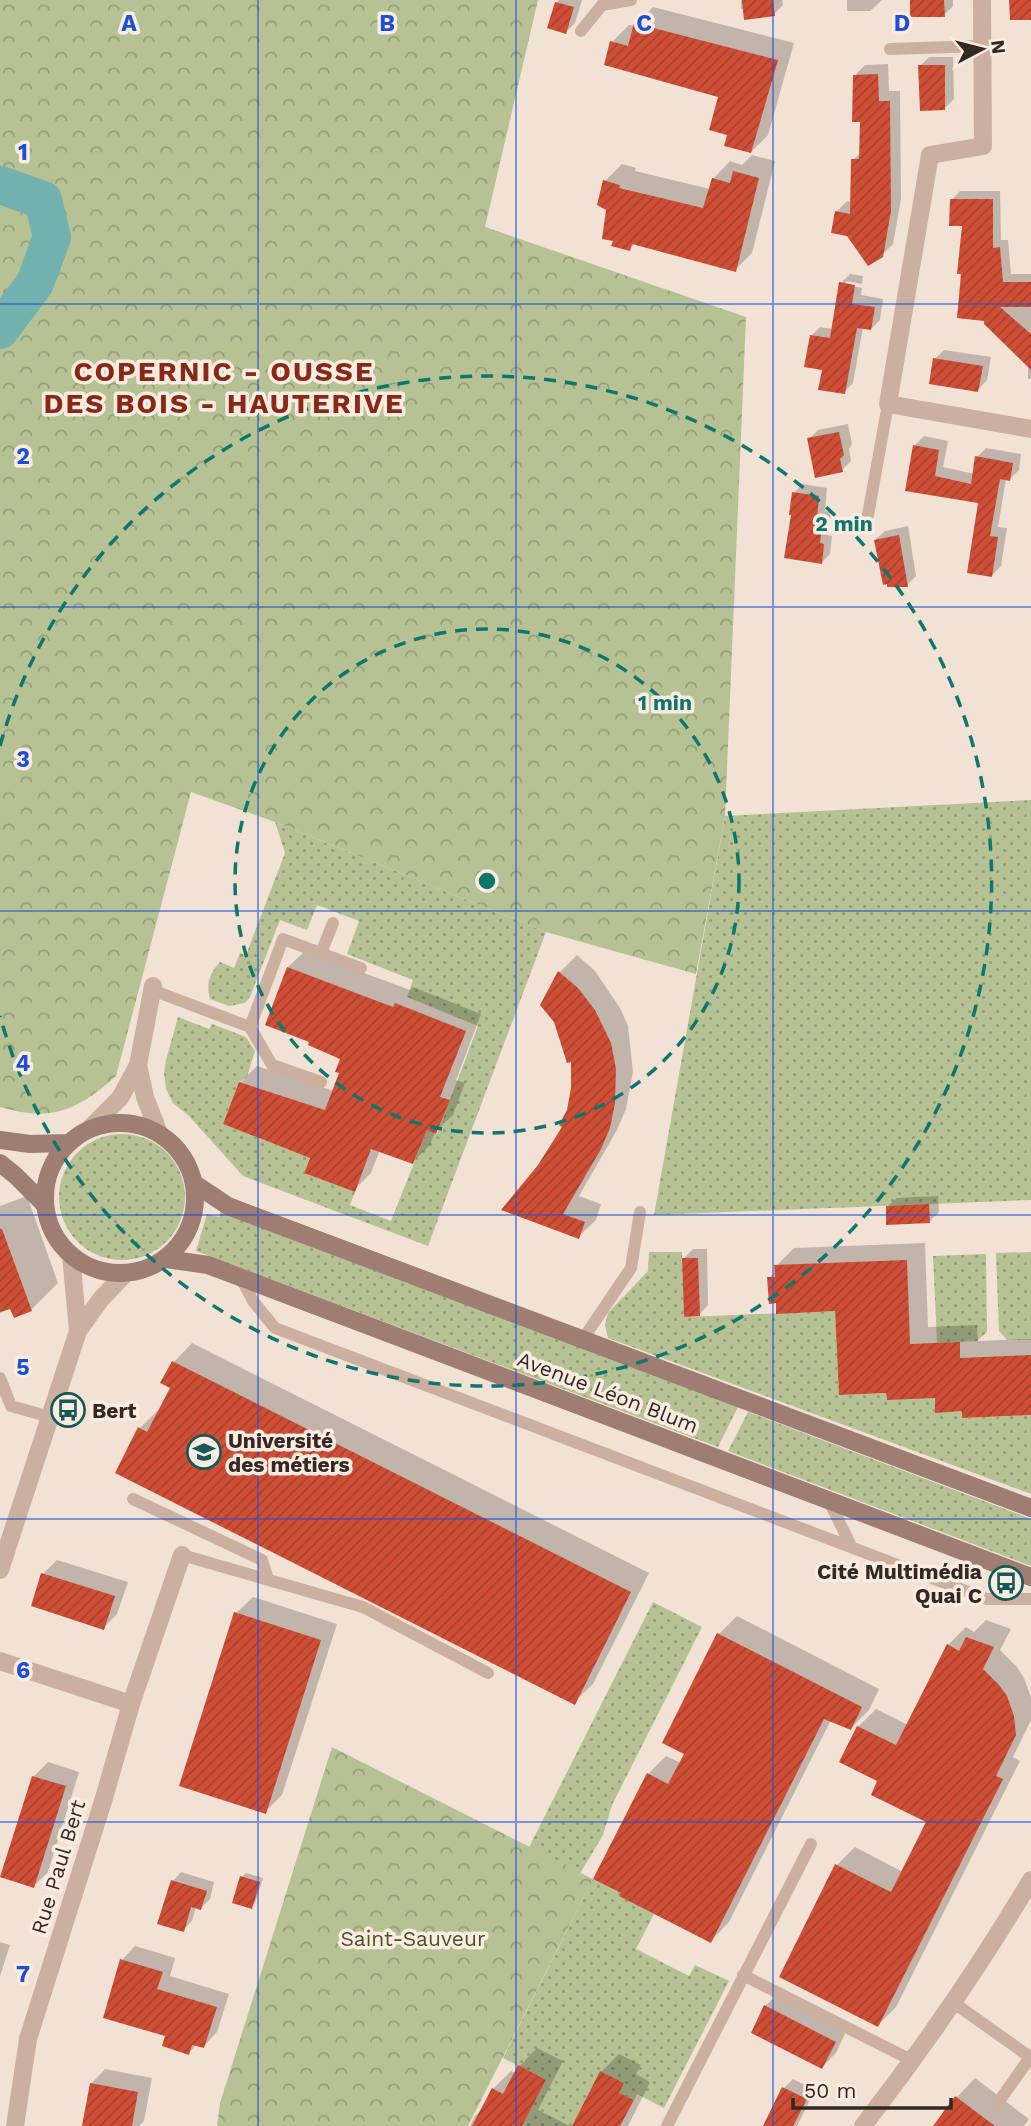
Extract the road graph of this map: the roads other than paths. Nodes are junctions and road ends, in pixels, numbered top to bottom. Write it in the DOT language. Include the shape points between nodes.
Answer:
graph roads {
  1 [pos="631,0"];
  2 [pos="982,0"];
  3 [pos="581,32"];
  4 [pos="982,46"];
  5 [pos="890,49"];
  6 [pos="888,404"];
  7 [pos="1031,429"];
  8 [pos="868,515"];
  9 [pos="333,923"];
  10 [pos="321,953"];
  11 [pos="360,968"];
  12 [pos="153,988"];
  13 [pos="250,1027"];
  14 [pos="138,1065"];
  15 [pos="321,1082"];
  16 [pos="89,1129"];
  17 [pos="159,1133"];
  18 [pos="0,1140"];
  19 [pos="68,1143"];
  20 [pos="0,1163"];
  21 [pos="195,1184"];
  22 [pos="45,1205"];
  23 [pos="640,1212"];
  24 [pos="71,1255"];
  25 [pos="166,1259"];
  26 [pos="125,1274"];
  27 [pos="241,1278"];
  28 [pos="78,1331"];
  29 [pos="583,1339"];
  30 [pos="0,1378"];
  31 [pos="50,1417"];
  32 [pos="133,1499"];
  33 [pos="828,1499"];
  34 [pos="1031,1508"];
  35 [pos="851,1546"];
  36 [pos="181,1555"];
  37 [pos="0,1570"];
  38 [pos="1031,1577"];
  39 [pos="268,1579"];
  40 [pos="1031,1599"];
  41 [pos="0,1661"];
  42 [pos="488,1674"];
  43 [pos="131,1704"];
  44 [pos="811,1844"];
  45 [pos="1031,1881"];
  46 [pos="743,1975"];
  47 [pos="954,2003"];
  48 [pos="1030,2057"];
  49 [pos="913,2061"];
  50 [pos="995,2107"];
  51 [pos="15,2126"];
  52 [pos="667,2126"];
  53 [pos="863,2126"];
  1 -- 3 [label="lane" via="602,5"];
  2 -- 4 [label="street"];
  4 -- 5 [label="lane"];
  4 -- 6 [label="street" via="983,146 930,155"];
  6 -- 7 [label="street"];
  6 -- 8 [label="lane"];
  9 -- 10 [label="lane"];
  10 -- 11 [label="lane"];
  10 -- 13 [label="lane" via="284,939"];
  12 -- 13 [label="lane"];
  12 -- 14 [label="street"];
  13 -- 15 [label="lane" via="272,1065"];
  14 -- 16 [label="street" via="120,1098"];
  14 -- 17 [label="street"];
  16 -- 17 [label="street" via="112,1122 136,1124"];
  16 -- 19 [label="street"];
  17 -- 21 [label="street" via="176,1146"];
  18 -- 19 [label="street"];
  19 -- 22 [label="street" via="50,1171"];
  20 -- 22 [label="street"];
  21 -- 25 [label="street" via="191,1226"];
  21 -- 29 [label="street, Avenue Léon Blum" via="228,1206"];
  22 -- 24 [label="street" via="49,1224"];
  23 -- 29 [label="lane" via="631,1268"];
  24 -- 26 [label="street" via="87,1266"];
  24 -- 28 [label="street"];
  25 -- 26 [label="street"];
  25 -- 27 [label="street, Avenue Léon Blum" via="208,1265"];
  26 -- 28 [label="street"];
  27 -- 33 [label="street, Avenue Léon Blum"];
  27 -- 35 [label="lane" via="275,1328"];
  28 -- 31 [label="street"];
  29 -- 34 [label="street, Avenue Léon Blum"];
  30 -- 31 [label="lane" via="11,1406"];
  31 -- 37 [label="street"];
  32 -- 39 [label="lane" via="262,1560"];
  33 -- 35 [label="lane"];
  33 -- 38 [label="street, Avenue Léon Blum"];
  35 -- 40 [label="lane" via="987,1599"];
  36 -- 39 [label="lane"];
  36 -- 43 [label="street, Rue Paul Bert"];
  39 -- 42 [label="lane" via="363,1607"];
  41 -- 43 [label="street"];
  43 -- 51 [label="street, Rue Paul Bert" via="28,2039"];
  44 -- 46 [label="lane"];
  45 -- 47 [label="street"];
  46 -- 49 [label="lane"];
  46 -- 52 [label="lane"];
  47 -- 48 [label="lane"];
  47 -- 49 [label="street"];
  48 -- 50 [label="lane"];
  49 -- 53 [label="street"];
}
